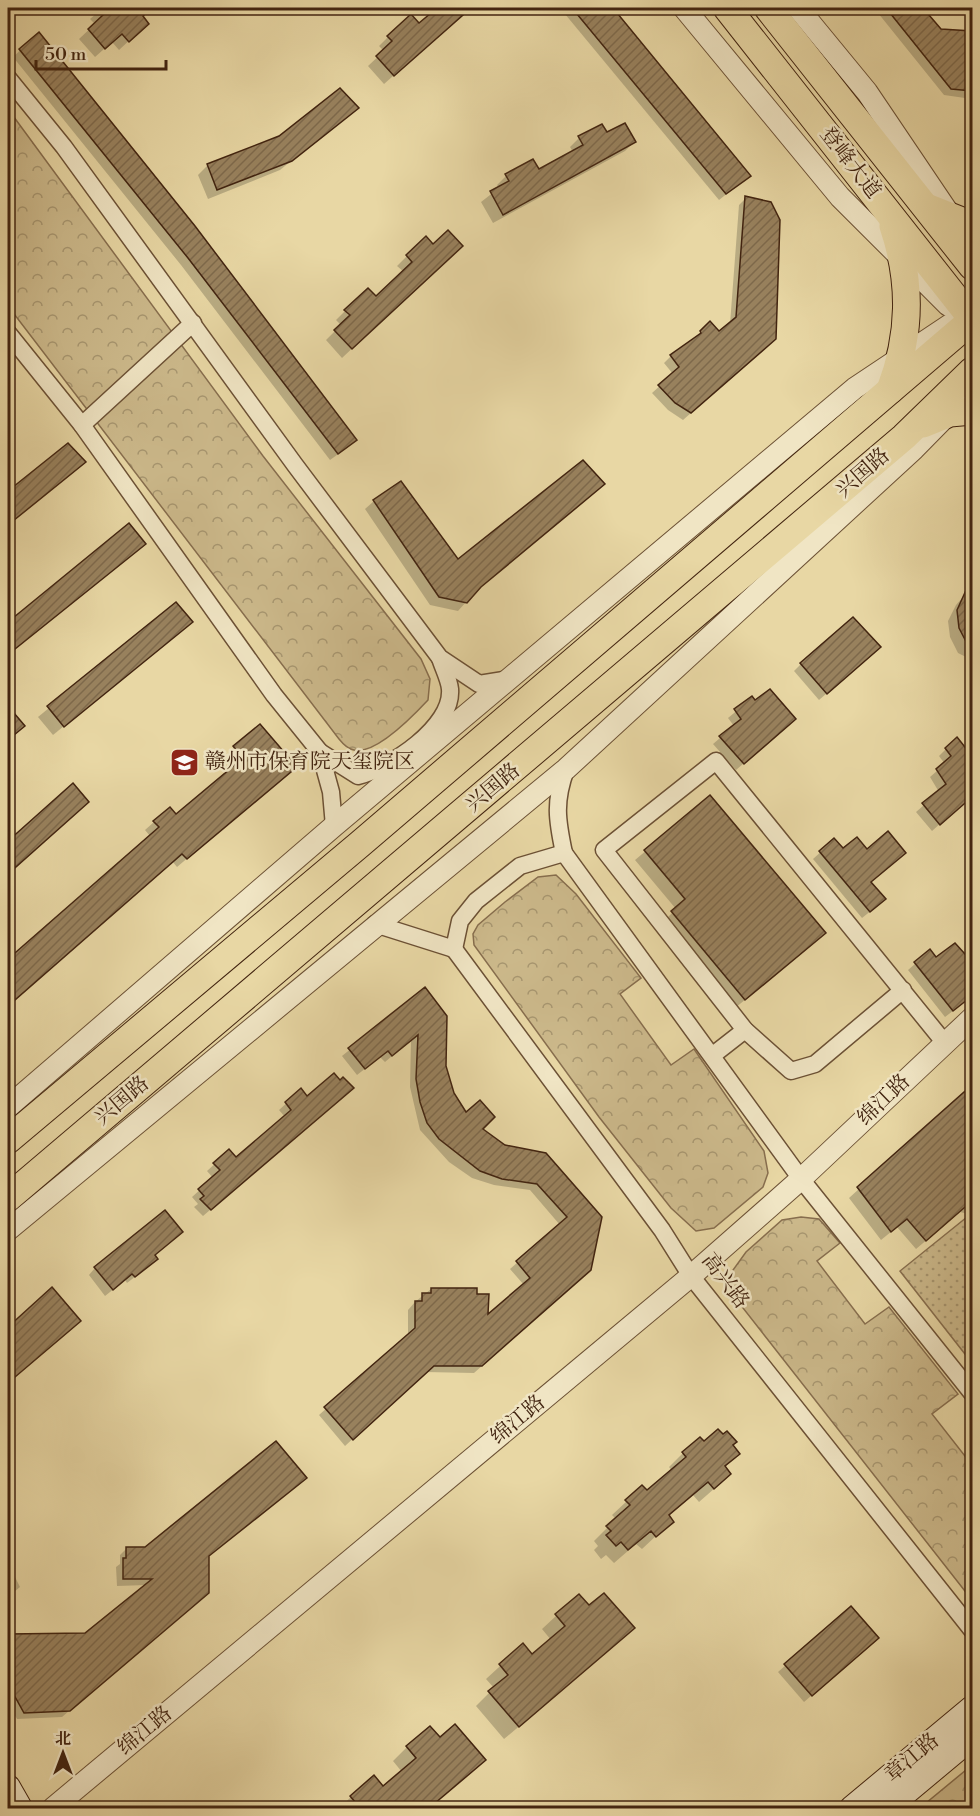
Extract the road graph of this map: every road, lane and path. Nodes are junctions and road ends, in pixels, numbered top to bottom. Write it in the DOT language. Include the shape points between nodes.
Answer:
graph roads {
  1 [pos="684,8"];
  2 [pos="727,8"];
  3 [pos="768,8"];
  4 [pos="798,8"];
  5 [pos="8,78"];
  6 [pos="884,206"];
  7 [pos="927,207"];
  8 [pos="962,222"];
  9 [pos="972,249"];
  10 [pos="902,259"];
  11 [pos="972,266"];
  12 [pos="969,320"];
  13 [pos="193,323"];
  14 [pos="8,333"];
  15 [pos="901,359"];
  16 [pos="972,371"];
  17 [pos="972,390"];
  18 [pos="890,391"];
  19 [pos="960,412"];
  20 [pos="82,425"];
  21 [pos="904,437"];
  22 [pos="440,658"];
  23 [pos="510,679"];
  24 [pos="320,752"];
  25 [pos="566,769"];
  26 [pos="334,826"];
  27 [pos="564,853"];
  28 [pos="375,924"];
  29 [pos="454,950"];
  30 [pos="903,990"];
  31 [pos="972,1018"];
  32 [pos="745,1030"];
  33 [pos="944,1042"];
  34 [pos="713,1055"];
  35 [pos="8,1107"];
  36 [pos="8,1140"];
  37 [pos="801,1179"];
  38 [pos="8,1198"];
  39 [pos="8,1230"];
  40 [pos="691,1276"];
  41 [pos="972,1393"];
  42 [pos="972,1630"];
  43 [pos="972,1708"];
  44 [pos="972,1737"];
  45 [pos="8,1787"];
  46 [pos="20,1809"];
  47 [pos="53,1809"];
  48 [pos="852,1809"];
  49 [pos="887,1809"];
  1 -- 10 [label="street" via="840,197"];
  2 -- 6 [label="main road, 登峰大道"];
  3 -- 7 [label="main road, 登峰大道"];
  4 -- 8 [label="street" via="867,92"];
  5 -- 13 [label="street" via="64,147"];
  6 -- 10 [label="main road"];
  6 -- 12 [label="main road, 登峰大道"];
  7 -- 8 [label="main road"];
  7 -- 11 [label="main road, 登峰大道"];
  8 -- 9 [label="street"];
  10 -- 12 [label="street"];
  10 -- 15 [label="main road" via="908,314"];
  12 -- 15 [label="street"];
  12 -- 18 [label="main road, 兴国路"];
  13 -- 20 [label="street"];
  13 -- 22 [label="street"];
  14 -- 20 [label="street"];
  15 -- 18 [label="main road"];
  15 -- 23 [label="street" via="855,388"];
  16 -- 21 [label="main road, 兴国路"];
  17 -- 19 [label="street"];
  18 -- 36 [label="main road, 兴国路"];
  19 -- 21 [label="main road" via="930,419"];
  19 -- 25 [label="street" via="914,449"];
  20 -- 24 [label="street" via="274,695"];
  21 -- 38 [label="main road, 兴国路"];
  22 -- 23 [label="street" via="479,684"];
  22 -- 24 [label="street" via="450,690 444,716 412,747 376,771 358,776"];
  23 -- 26 [label="street"];
  24 -- 26 [label="street" via="331,792"];
  25 -- 27 [label="street" via="558,792 557,817"];
  25 -- 28 [label="street"];
  26 -- 35 [label="street"];
  27 -- 29 [label="street" via="520,866 476,901 460,921"];
  27 -- 34 [label="street"];
  28 -- 29 [label="street"];
  28 -- 39 [label="street"];
  29 -- 40 [label="street, 高兴路" via="662,1230"];
  30 -- 32 [label="street" via="815,1064 791,1071"];
  30 -- 32 [label="street" via="716,761 604,850"];
  30 -- 33 [label="street"];
  31 -- 33 [label="street, 绵江路"];
  32 -- 34 [label="street"];
  33 -- 37 [label="street, 绵江路"];
  34 -- 37 [label="street"];
  37 -- 40 [label="street, 绵江路"];
  37 -- 41 [label="street"];
  40 -- 42 [label="street, 高兴路"];
  40 -- 47 [label="street, 绵江路"];
  43 -- 48 [label="main road, 章江路"];
  44 -- 49 [label="main road, 章江路"];
  45 -- 46 [label="main road"];
}
